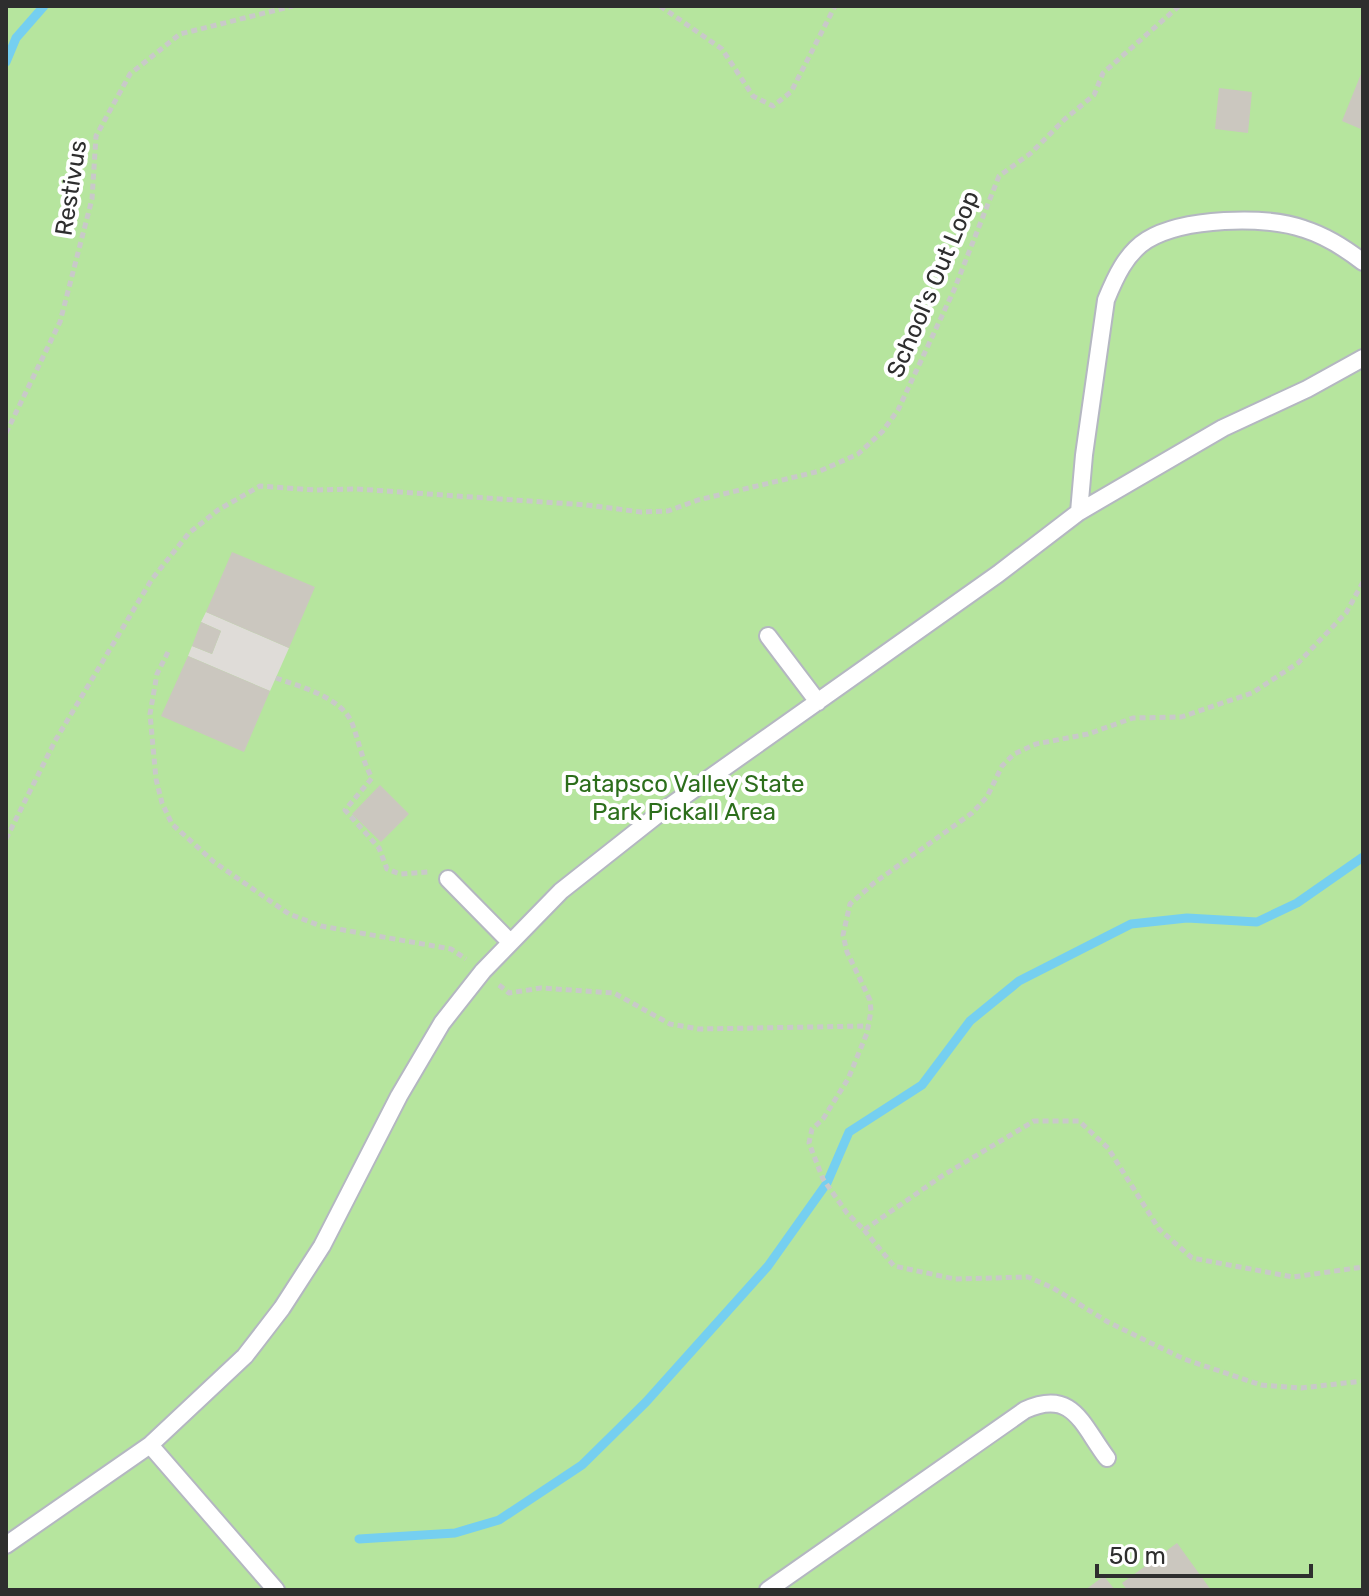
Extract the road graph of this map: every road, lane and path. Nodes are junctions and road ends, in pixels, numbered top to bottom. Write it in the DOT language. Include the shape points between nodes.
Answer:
graph roads {
  1 [pos="293,6"];
  2 [pos="660,6"];
  3 [pos="835,6"];
  4 [pos="1179,6"];
  5 [pos="1363,262"];
  6 [pos="1363,358"];
  7 [pos="6,433"];
  8 [pos="1079,512"];
  9 [pos="1363,582"];
  10 [pos="768,636"];
  11 [pos="168,652"];
  12 [pos="276,678"];
  13 [pos="818,702"];
  14 [pos="6,839"];
  15 [pos="448,879"];
  16 [pos="510,942"];
  17 [pos="483,971"];
  18 [pos="868,1026"];
  19 [pos="864,1230"];
  20 [pos="1363,1267"];
  21 [pos="1363,1381"];
  22 [pos="150,1445"];
  23 [pos="1107,1458"];
  24 [pos="6,1545"];
  25 [pos="276,1590"];
  26 [pos="768,1590"];
  1 -- 7 [label="path, Restivus" via="180,34 130,74 96,136 92,199 60,322"];
  2 -- 3 [label="path" via="722,49 753,96 773,106 791,92"];
  4 -- 14 [label="path, School's Out Loop" via="1103,73 1094,95 999,176 898,410 858,454 820,471 668,511 260,486 189,533 152,579 55,741"];
  5 -- 8 [label="lane" via="1302,227 1248,220 1200,223 1147,240 1129,257 1106,300"];
  6 -- 8 [label="lane" via="1223,428"];
  8 -- 13 [label="lane"];
  9 -- 19 [label="path" via="1346,613 1298,663 1252,693 1181,717 1133,718 1014,754 972,813 850,904 843,935 871,1011 848,1079 812,1129 809,1143 823,1179"];
  10 -- 13 [label="lane"];
  11 -- 17 [label="path" via="157,674 150,714 156,779 172,824 214,862 289,914 344,931 451,949"];
  12 -- 15 [label="path" via="342,707 351,720 372,778 345,810 379,848 387,869"];
  13 -- 16 [label="lane" via="656,816 561,891"];
  15 -- 16 [label="lane"];
  16 -- 17 [label="lane"];
  17 -- 18 [label="path" via="509,993 541,988 614,993 670,1024 699,1029"];
  17 -- 22 [label="lane" via="435,1035 322,1246 282,1308 245,1356"];
  19 -- 20 [label="path" via="1034,1121 1079,1121 1108,1148 1159,1229 1192,1258 1293,1277"];
  19 -- 21 [label="path" via="894,1266 955,1279 1028,1277 1170,1353 1261,1385 1301,1388"];
  22 -- 24 [label="lane"];
  22 -- 25 [label="lane"];
  23 -- 26 [label="lane" via="1069,1406 1042,1402"];
}
